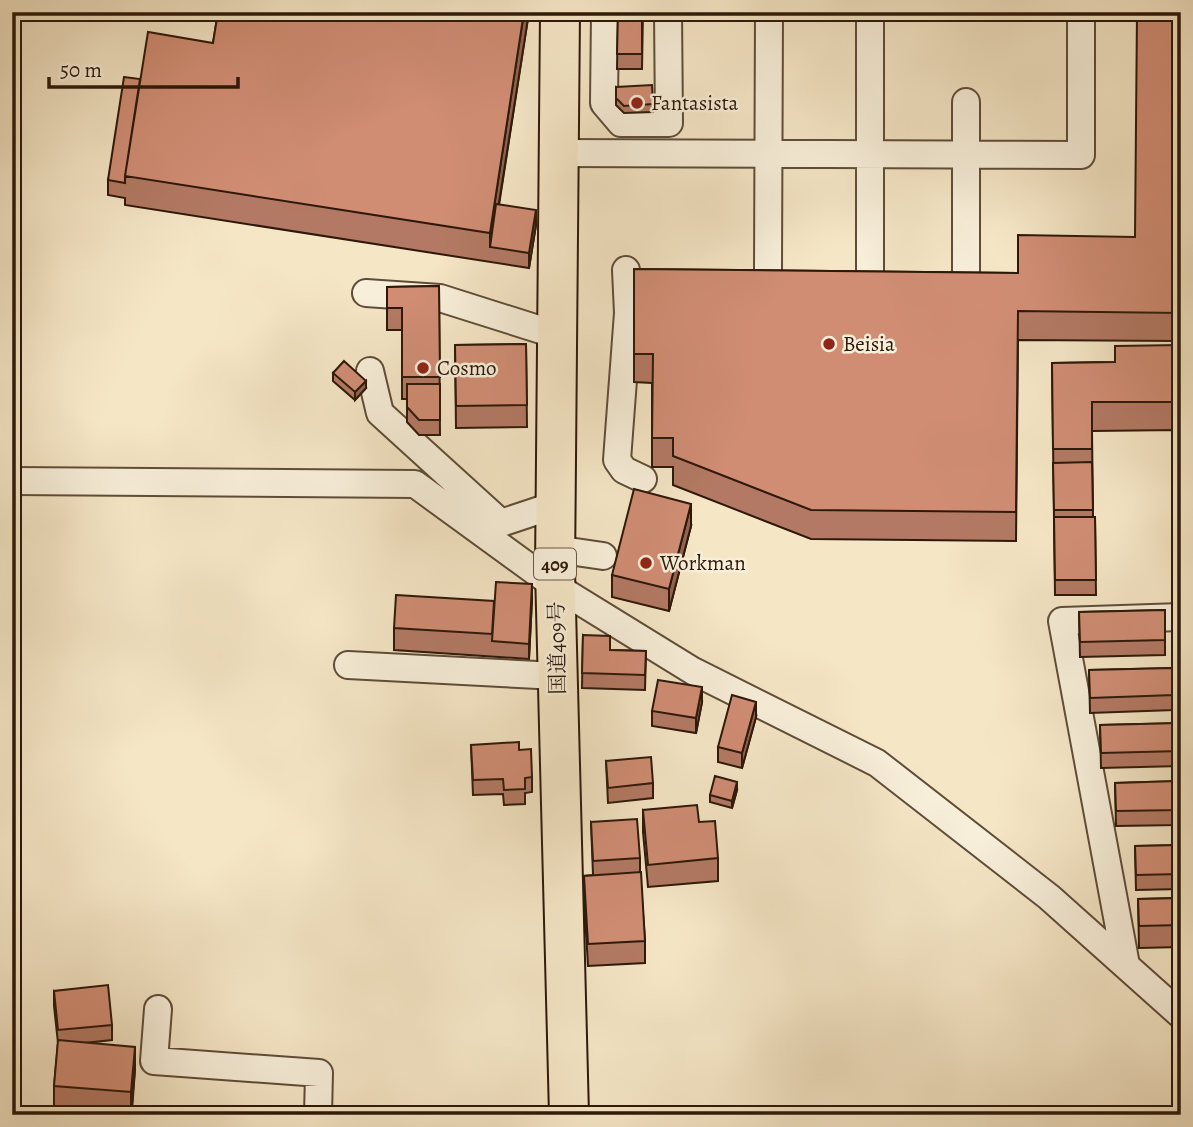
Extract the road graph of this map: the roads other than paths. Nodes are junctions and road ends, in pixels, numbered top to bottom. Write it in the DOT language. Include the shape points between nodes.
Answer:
graph roads {
  1 [pos="560,12"];
  2 [pos="605,12"];
  3 [pos="668,12"];
  4 [pos="769,12"];
  5 [pos="870,12"];
  6 [pos="1082,12"];
  7 [pos="966,102"];
  8 [pos="558,153"];
  9 [pos="769,154"];
  10 [pos="870,154"];
  11 [pos="966,154"];
  12 [pos="626,270"];
  13 [pos="768,270"];
  14 [pos="870,271"];
  15 [pos="966,271"];
  16 [pos="366,293"];
  17 [pos="557,335"];
  18 [pos="370,371"];
  19 [pos="643,479"];
  20 [pos="12,481"];
  21 [pos="555,505"];
  22 [pos="555,549"];
  23 [pos="603,556"];
  24 [pos="555,586"];
  25 [pos="1181,617"];
  26 [pos="348,665"];
  27 [pos="557,676"];
  28 [pos="1126,965"];
  29 [pos="158,1009"];
  30 [pos="1181,1015"];
  31 [pos="318,1115"];
  32 [pos="569,1115"];
  1 -- 8 [label="highway, 国道409号 / 409"];
  2 -- 3 [label="street" via="604,103 621,123 669,124"];
  4 -- 9 [label="street"];
  5 -- 10 [label="street"];
  6 -- 11 [label="street" via="1081,155"];
  7 -- 11 [label="street"];
  8 -- 9 [label="street"];
  8 -- 17 [label="highway, 国道409号 / 409"];
  9 -- 10 [label="street"];
  9 -- 13 [label="street"];
  10 -- 11 [label="street"];
  10 -- 14 [label="street"];
  11 -- 15 [label="street"];
  12 -- 19 [label="street" via="628,313 617,460 624,470"];
  16 -- 17 [label="street" via="440,298"];
  17 -- 21 [label="highway, 国道409号 / 409"];
  18 -- 21 [label="street" via="380,413 501,523"];
  20 -- 24 [label="street" via="415,484"];
  21 -- 22 [label="highway, 国道409号 / 409"];
  22 -- 23 [label="street"];
  22 -- 24 [label="highway, 国道409号 / 409"];
  24 -- 27 [label="highway, 国道409号 / 409"];
  24 -- 28 [label="street" via="693,671 877,763 1049,897"];
  25 -- 28 [label="street" via="1062,621"];
  26 -- 27 [label="street"];
  27 -- 32 [label="highway, 国道409号 / 409"];
  28 -- 30 [label="street"];
  29 -- 31 [label="street" via="154,1062 319,1073"];
}
